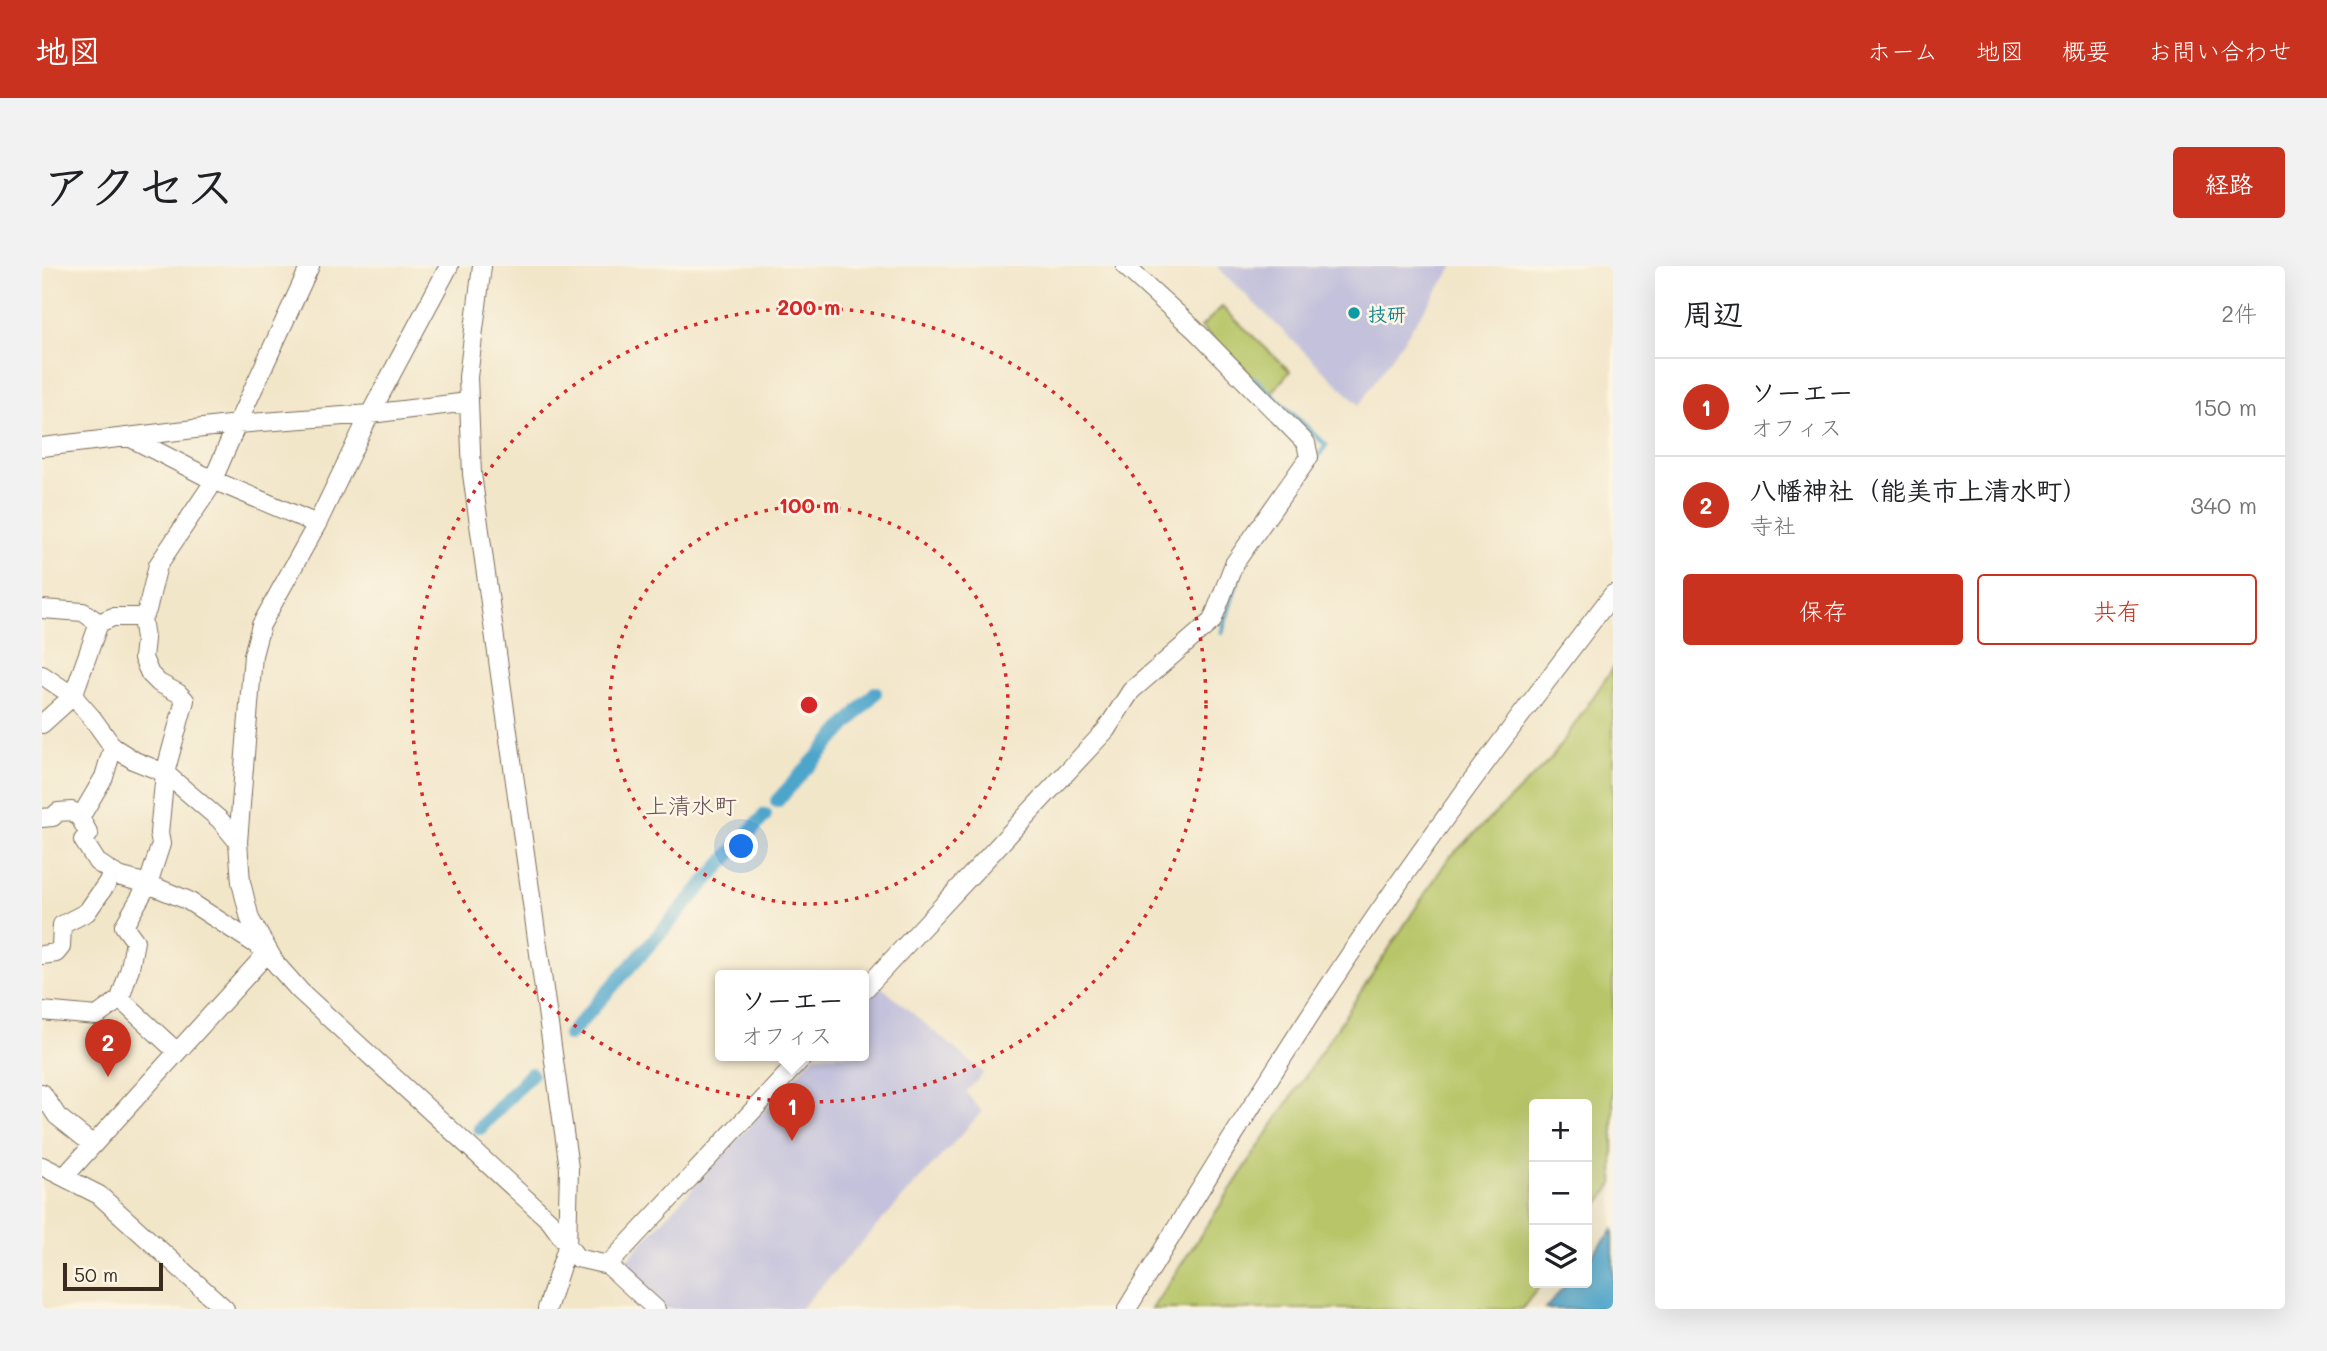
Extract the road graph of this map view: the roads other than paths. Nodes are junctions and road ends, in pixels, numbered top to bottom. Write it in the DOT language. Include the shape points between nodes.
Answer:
graph roads {
  1 [pos="310,266"];
  2 [pos="482,266"];
  3 [pos="1125,266"];
  4 [pos="441,268"];
  5 [pos="468,402"];
  6 [pos="370,414"];
  7 [pos="237,424"];
  8 [pos="128,437"];
  9 [pos="42,447"];
  10 [pos="213,480"];
  11 [pos="317,524"];
  12 [pos="1613,594"];
  13 [pos="42,609"];
  14 [pos="142,617"];
  15 [pos="99,623"];
  16 [pos="42,675"];
  17 [pos="73,696"];
  18 [pos="42,724"];
  19 [pos="113,747"];
  20 [pos="165,774"];
  21 [pos="42,818"];
  22 [pos="80,818"];
  23 [pos="238,842"];
  24 [pos="114,873"];
  25 [pos="148,884"];
  26 [pos="268,952"];
  27 [pos="42,955"];
  28 [pos="869,985"];
  29 [pos="120,999"];
  30 [pos="42,1011"];
  31 [pos="176,1051"];
  32 [pos="799,1061"];
  33 [pos="42,1093"];
  34 [pos="92,1144"];
  35 [pos="42,1166"];
  36 [pos="64,1177"];
  37 [pos="572,1252"];
  38 [pos="608,1265"];
  39 [pos="225,1309"];
  40 [pos="547,1309"];
  41 [pos="656,1309"];
  42 [pos="1127,1309"];
  1 -- 7 [label="street"];
  2 -- 5 [label="street"];
  3 -- 28 [label="street" via="1306,443 1309,457 1234,564 1212,621 1132,691 1106,730"];
  4 -- 6 [label="street"];
  5 -- 6 [label="street"];
  5 -- 37 [label="street" via="472,474 569,1168"];
  6 -- 7 [label="street"];
  6 -- 11 [label="street"];
  7 -- 8 [label="street"];
  7 -- 10 [label="street"];
  8 -- 9 [label="street"];
  8 -- 10 [label="street"];
  10 -- 11 [label="street"];
  10 -- 14 [label="street" via="158,565"];
  11 -- 23 [label="street" via="261,625 253,655"];
  12 -- 42 [label="street" via="1476,774 1359,940 1222,1151"];
  13 -- 15 [label="street" via="83,612"];
  14 -- 15 [label="street" via="113,617"];
  14 -- 20 [label="street" via="143,658 150,674 185,700"];
  15 -- 17 [label="street"];
  16 -- 17 [label="street"];
  17 -- 18 [label="street"];
  17 -- 19 [label="street"];
  19 -- 20 [label="street"];
  19 -- 22 [label="street" via="104,777"];
  20 -- 23 [label="street" via="220,820"];
  20 -- 25 [label="street" via="161,844"];
  21 -- 22 [label="street" via="72,811"];
  22 -- 24 [label="street" via="89,834 83,841 97,862"];
  23 -- 26 [label="street" via="245,901"];
  24 -- 25 [label="street"];
  24 -- 27 [label="street" via="87,912 62,925 57,953"];
  25 -- 26 [label="street" via="187,900"];
  25 -- 29 [label="street" via="124,926 135,940"];
  26 -- 31 [label="street"];
  26 -- 37 [label="street" via="300,991 550,1221"];
  29 -- 30 [label="street" via="97,1016"];
  29 -- 31 [label="street"];
  31 -- 34 [label="street"];
  32 -- 38 [label="street"];
  33 -- 34 [label="street" via="57,1116"];
  34 -- 36 [label="street"];
  35 -- 36 [label="street"];
  36 -- 39 [label="street" via="99,1195"];
  37 -- 38 [label="street"];
  37 -- 40 [label="street"];
  38 -- 41 [label="street"];
}
